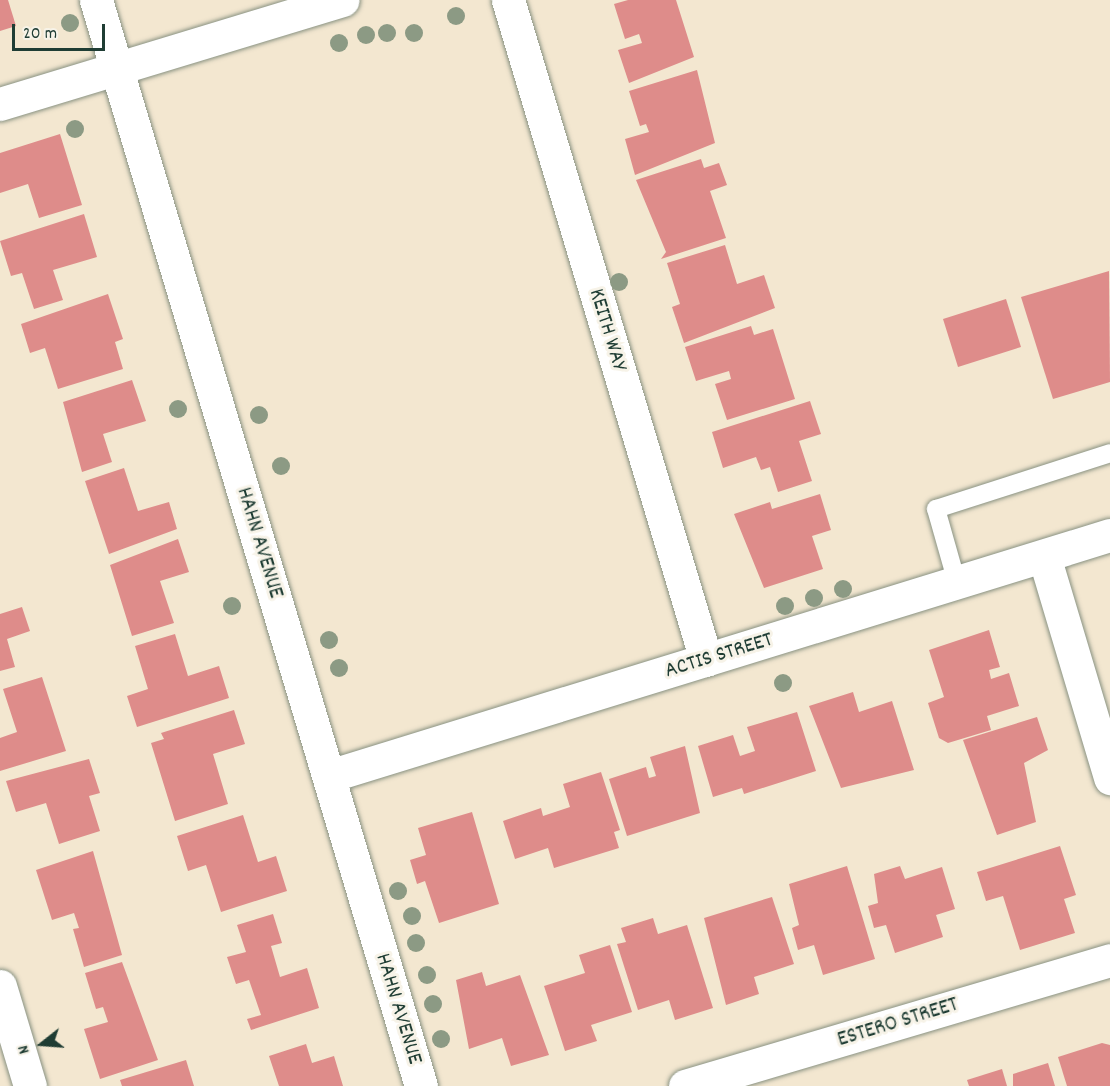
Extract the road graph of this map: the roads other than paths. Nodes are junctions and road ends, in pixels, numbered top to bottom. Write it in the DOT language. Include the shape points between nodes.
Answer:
graph roads {
  1 [pos="96,0"];
  2 [pos="343,0"];
  3 [pos="508,0"];
  4 [pos="116,68"];
  5 [pos="0,104"];
  6 [pos="1110,453"];
  7 [pos="1110,535"];
  8 [pos="1044,556"];
  9 [pos="957,583"];
  10 [pos="706,660"];
  11 [pos="329,776"];
  12 [pos="1110,778"];
  13 [pos="1110,960"];
  14 [pos="0,986"];
  15 [pos="30,1086"];
  16 [pos="421,1086"];
  17 [pos="686,1086"];
  1 -- 4 [label="street, HAHN AVENUE"];
  2 -- 4 [label="street"];
  3 -- 10 [label="street, KEITH WAY"];
  4 -- 5 [label="street"];
  4 -- 11 [label="street, HAHN AVENUE"];
  6 -- 9 [label="lane" via="936,509"];
  7 -- 8 [label="street, ACTIS STREET"];
  8 -- 9 [label="street, ACTIS STREET"];
  8 -- 12 [label="street"];
  9 -- 10 [label="street, ACTIS STREET"];
  10 -- 11 [label="street, ACTIS STREET"];
  11 -- 16 [label="street, HAHN AVENUE"];
  13 -- 17 [label="street, ESTERO STREET"];
  14 -- 15 [label="street"];
}
